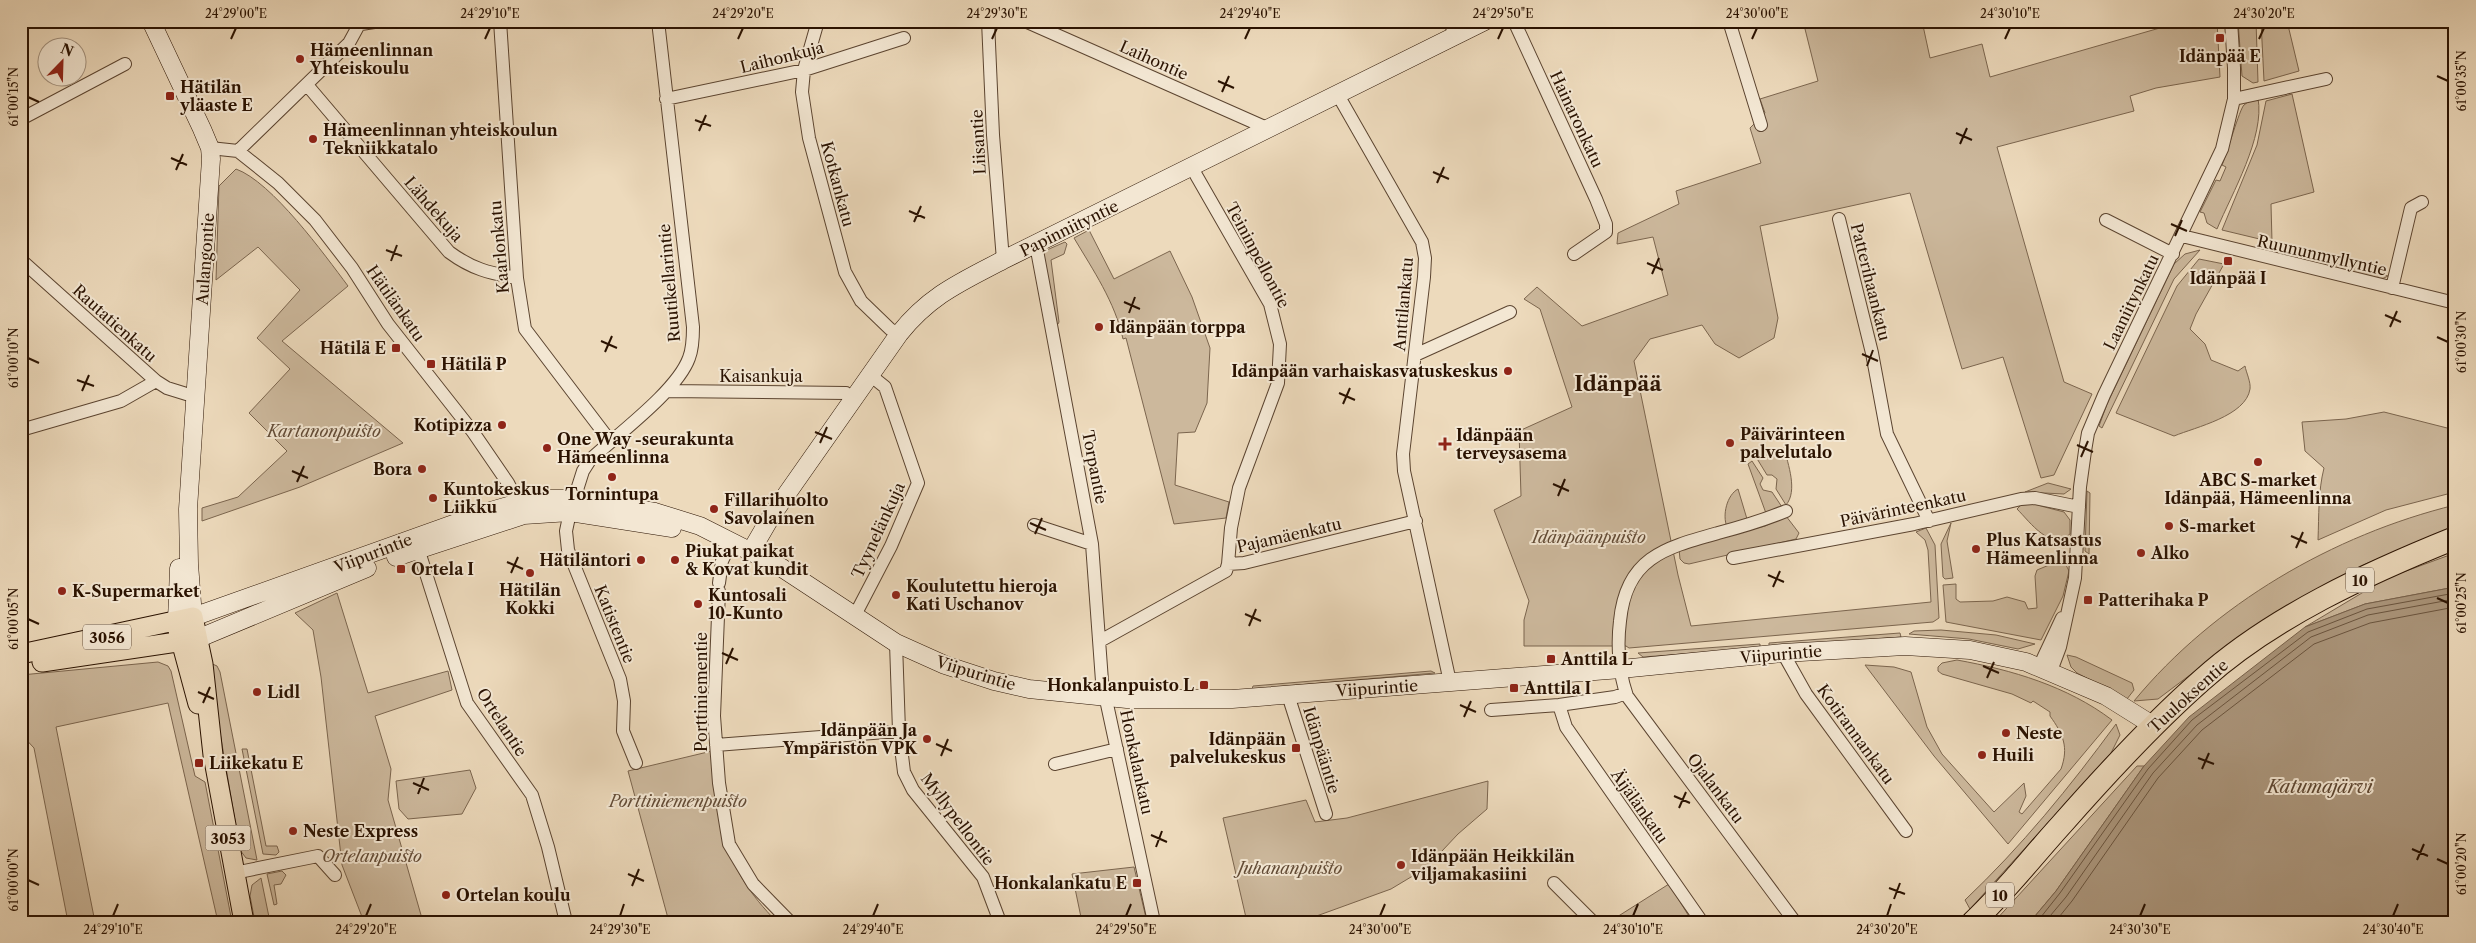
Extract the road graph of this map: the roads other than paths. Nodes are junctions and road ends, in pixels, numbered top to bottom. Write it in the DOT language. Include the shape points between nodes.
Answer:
graph roads {
  1 [pos="151,21"];
  2 [pos="381,21"];
  3 [pos="500,21"];
  4 [pos="658,21"];
  5 [pos="818,21"];
  6 [pos="988,21"];
  7 [pos="1025,21"];
  8 [pos="1485,21"];
  9 [pos="1514,21"];
  10 [pos="1729,21"];
  11 [pos="2231,21"];
  12 [pos="361,23"];
  13 [pos="1452,28"];
  14 [pos="904,38"];
  15 [pos="125,64"];
  16 [pos="804,70"];
  17 [pos="2326,79"];
  18 [pos="307,85"];
  19 [pos="1338,95"];
  20 [pos="666,99"];
  21 [pos="2234,99"];
  22 [pos="21,119"];
  23 [pos="1760,125"];
  24 [pos="1269,130"];
  25 [pos="210,148"];
  26 [pos="238,151"];
  27 [pos="1192,168"];
  28 [pos="2422,202"];
  29 [pos="1839,219"];
  30 [pos="2106,220"];
  31 [pos="2182,236"];
  32 [pos="1036,245"];
  33 [pos="1574,254"];
  34 [pos="2173,254"];
  35 [pos="21,260"];
  36 [pos="1003,260"];
  37 [pos="517,278"];
  38 [pos="2392,288"];
  39 [pos="2455,303"];
  40 [pos="1510,312"];
  41 [pos="899,334"];
  42 [pos="1415,355"];
  43 [pos="870,374"];
  44 [pos="156,382"];
  45 [pos="667,392"];
  46 [pos="196,397"];
  47 [pos="854,399"];
  48 [pos="21,430"];
  49 [pos="610,441"];
  50 [pos="572,506"];
  51 [pos="2079,506"];
  52 [pos="521,509"];
  53 [pos="1786,511"];
  54 [pos="1929,521"];
  55 [pos="1416,522"];
  56 [pos="1034,525"];
  57 [pos="2455,538"];
  58 [pos="728,541"];
  59 [pos="416,543"];
  60 [pos="1092,544"];
  61 [pos="751,551"];
  62 [pos="1733,558"];
  63 [pos="1228,564"];
  64 [pos="854,617"];
  65 [pos="185,619"];
  66 [pos="189,640"];
  67 [pos="1100,641"];
  68 [pos="896,643"];
  69 [pos="1783,653"];
  70 [pos="21,654"];
  71 [pos="21,665"];
  72 [pos="1621,669"];
  73 [pos="2051,672"];
  74 [pos="1450,682"];
  75 [pos="1626,693"];
  76 [pos="1288,695"];
  77 [pos="1107,698"];
  78 [pos="2180,702"];
  79 [pos="1559,704"];
  80 [pos="1491,710"];
  81 [pos="2132,711"];
  82 [pos="2150,730"];
  83 [pos="900,732"];
  84 [pos="716,745"];
  85 [pos="1116,749"];
  86 [pos="636,763"];
  87 [pos="1055,764"];
  88 [pos="1326,814"];
  89 [pos="1906,831"];
  90 [pos="234,873"];
  91 [pos="335,876"];
  92 [pos="1554,883"];
  93 [pos="1591,921"];
  94 [pos="244,922"];
  95 [pos="566,922"];
  96 [pos="790,922"];
  97 [pos="1000,922"];
  98 [pos="1154,922"];
  99 [pos="1702,922"];
  100 [pos="1795,922"];
  101 [pos="1973,922"];
  1 -- 25 [label="main road, Aulangontie"];
  2 -- 12 [label="street"];
  3 -- 37 [label="street, Kaarlonkatu"];
  4 -- 20 [label="street, Ruutikellarintie"];
  5 -- 16 [label="street, Kotkankatu"];
  6 -- 36 [label="street, Liisantie"];
  7 -- 24 [label="street, Laihontie"];
  8 -- 13 [label="main road, Papinniityntie"];
  9 -- 33 [label="street, Hainaronkatu" via="1606,224 1606,232"];
  10 -- 23 [label="street"];
  11 -- 21 [label="street, Laaniitynkatu"];
  12 -- 18 [label="street" via="349,43"];
  13 -- 19 [label="main road, Papinniityntie"];
  14 -- 16 [label="street, Laihonkuja"];
  15 -- 22 [label="street"];
  16 -- 20 [label="street, Laihonkuja"];
  16 -- 41 [label="street, Kotkankatu" via="802,92 809,138 844,272 861,301"];
  17 -- 21 [label="street"];
  18 -- 26 [label="street"];
  18 -- 37 [label="street, Lähdekuja" via="449,252 463,263 486,273"];
  19 -- 24 [label="main road, Papinniityntie"];
  19 -- 42 [label="street, Anttilankatu" via="1422,242 1425,258"];
  20 -- 45 [label="street, Ruutikellarintie" via="693,327 690,358"];
  21 -- 31 [label="street, Laaniitynkatu" via="2222,149"];
  24 -- 27 [label="main road, Papinniityntie"];
  25 -- 26 [label="street"];
  25 -- 46 [label="main road, Aulangontie"];
  26 -- 52 [label="street, Hätilänkatu" via="278,183 315,220 352,268 388,324 472,432 508,483"];
  27 -- 32 [label="main road, Papinniityntie"];
  27 -- 63 [label="street, Teininpellontie" via="1270,304 1280,344 1278,383 1239,488"];
  28 -- 38 [label="street" via="2411,208"];
  29 -- 54 [label="street, Patterihaankatu" via="1872,353 1887,434"];
  30 -- 34 [label="street"];
  31 -- 34 [label="street, Laaniitynkatu"];
  31 -- 38 [label="street, Ruununmyllyntie"];
  32 -- 36 [label="main road, Papinniityntie"];
  32 -- 60 [label="street, Torpantie"];
  34 -- 51 [label="street, Laaniitynkatu" via="2132,334 2088,433"];
  35 -- 44 [label="street, Rautatienkatu"];
  36 -- 41 [label="main road, Papinniityntie" via="935,297"];
  37 -- 49 [label="street, Kaarlonkatu" via="525,329"];
  38 -- 39 [label="street, Ruununmyllyntie"];
  40 -- 42 [label="street"];
  41 -- 43 [label="main road, Papinniityntie"];
  42 -- 55 [label="street, Anttilankatu" via="1403,454"];
  43 -- 47 [label="main road, Papinniityntie"];
  43 -- 64 [label="street, Tyynelänkuja" via="885,387 918,483"];
  44 -- 46 [label="street, Rautatienkatu"];
  44 -- 48 [label="street" via="121,401"];
  45 -- 47 [label="street, Kaisankuja" via="846,393"];
  45 -- 49 [label="street, Ruutikellarintie"];
  46 -- 65 [label="main road, Aulangontie"];
  47 -- 61 [label="main road, Papinniityntie" via="772,515"];
  49 -- 50 [label="street, Ruutikellarintie" via="583,471"];
  50 -- 52 [label="main road, Viipurintie / 3056"];
  50 -- 58 [label="main road, Viipurintie / 3056" via="655,512 700,526"];
  50 -- 86 [label="street, Katistentie" via="566,530 568,550 620,678 624,731"];
  51 -- 54 [label="street, Päivärinteenkatu" via="2035,498 2021,499"];
  51 -- 73 [label="street, Laaniitynkatu" via="2078,559 2060,647"];
  52 -- 59 [label="main road, Viipurintie / 3056"];
  53 -- 72 [label="street, Ojalankatu" via="1756,523 1674,545 1658,552 1640,567 1628,585 1621,605"];
  54 -- 62 [label="street, Päivärinteenkatu"];
  55 -- 63 [label="street, Pajamäenkatu"];
  55 -- 74 [label="street, Anttilankatu"];
  56 -- 60 [label="street"];
  57 -- 78 [label="highway, Tuuloksentie / 10" via="2385,568 2270,630 2202,679"];
  58 -- 61 [label="main road, Viipurintie / 3056"];
  58 -- 84 [label="street, Porttiniementie" via="719,587 714,692"];
  59 -- 65 [label="main road, Viipurintie / 3056"];
  59 -- 66 [label="main road, Viipurintie / 3056"];
  59 -- 95 [label="street, Ortelantie" via="467,703 532,795"];
  60 -- 67 [label="street, Torpantie"];
  61 -- 64 [label="main road, Viipurintie / 3056"];
  63 -- 67 [label="street, Pajamäenkatu" via="1226,571"];
  64 -- 68 [label="main road, Viipurintie / 3056"];
  65 -- 66 [label="main road"];
  65 -- 70 [label="main road, Viipurintie / 3056"];
  66 -- 71 [label="main road, Viipurintie / 3056"];
  66 -- 90 [label="main road, 3053" via="203,664 213,755"];
  67 -- 77 [label="street, Torpantie" via="1102,681"];
  68 -- 77 [label="main road, Viipurintie / 3056" via="945,665 1010,685"];
  68 -- 83 [label="street, Myllypellontie"];
  69 -- 72 [label="main road, Viipurintie / 3056"];
  69 -- 73 [label="main road, Viipurintie / 3056" via="1935,647 1970,650"];
  69 -- 89 [label="street, Kotirannankatu" via="1806,694"];
  72 -- 74 [label="main road, Viipurintie / 3056"];
  72 -- 75 [label="street, Ojalankatu"];
  73 -- 81 [label="main road, Viipurintie / 3056"];
  73 -- 82 [label="main road, Viipurintie / 3056"];
  74 -- 76 [label="main road, Viipurintie / 3056"];
  75 -- 79 [label="street"];
  75 -- 100 [label="street, Ojalankatu"];
  76 -- 77 [label="main road, Viipurintie / 3056" via="1191,700"];
  76 -- 88 [label="street, Idänpääntie"];
  77 -- 85 [label="street, Honkalankatu"];
  78 -- 81 [label="main road" via="2156,710"];
  78 -- 82 [label="highway, Tuuloksentie / 10"];
  79 -- 80 [label="street"];
  79 -- 99 [label="street, Äijälänkatu" via="1566,727"];
  81 -- 82 [label="main road, Viipurintie / 3056"];
  82 -- 101 [label="highway, Tuuloksentie / 10"];
  83 -- 84 [label="street"];
  83 -- 97 [label="street, Myllypellontie" via="904,772 913,790 983,877"];
  84 -- 96 [label="street, Porttiniementie" via="729,844 753,884"];
  85 -- 87 [label="street"];
  85 -- 98 [label="street, Honkalankatu"];
  90 -- 91 [label="street" via="318,856"];
  90 -- 94 [label="main road, 3053"];
  92 -- 93 [label="street"];
}
